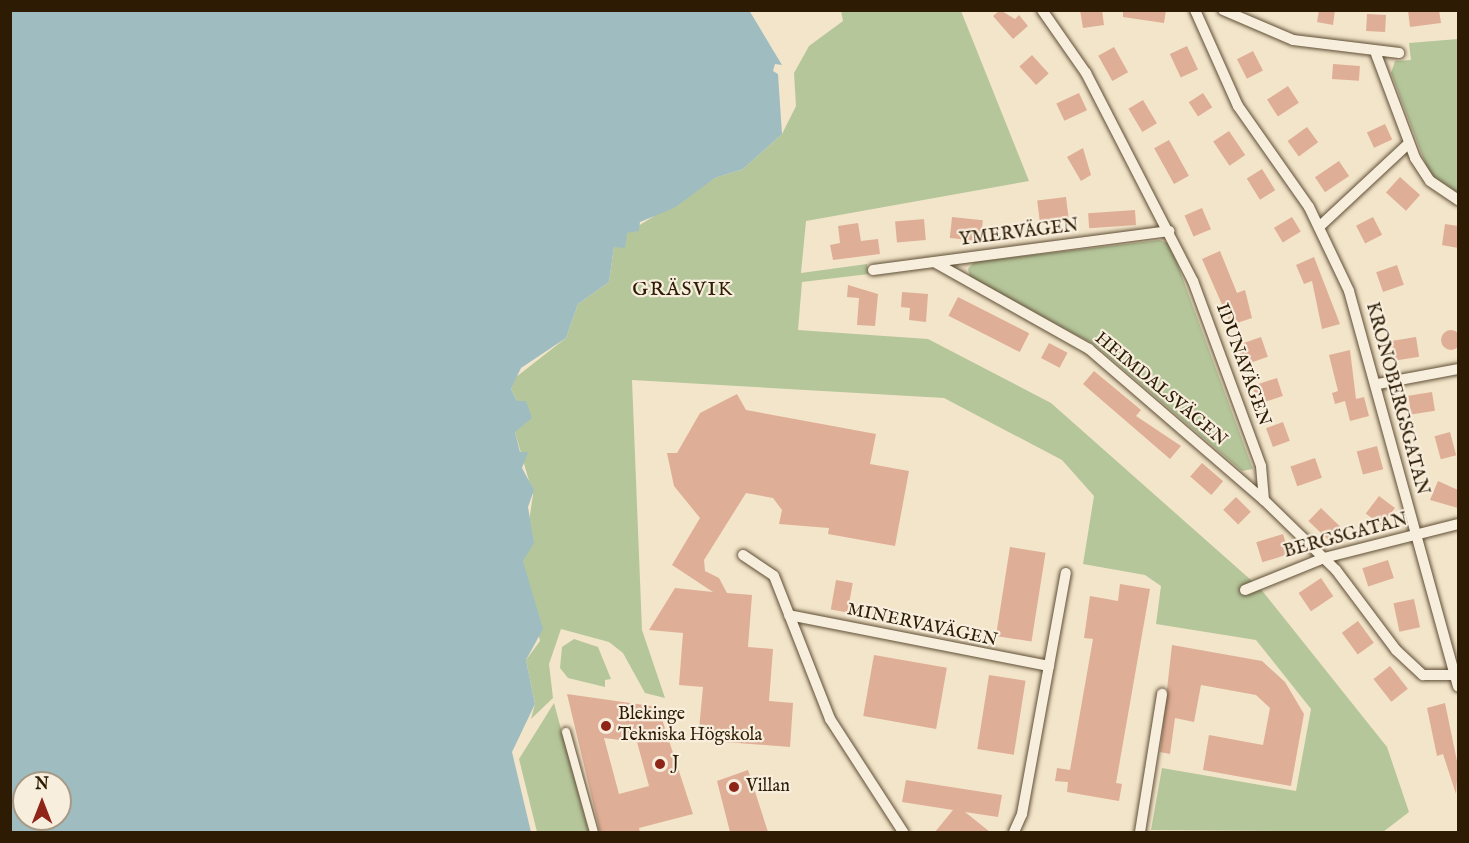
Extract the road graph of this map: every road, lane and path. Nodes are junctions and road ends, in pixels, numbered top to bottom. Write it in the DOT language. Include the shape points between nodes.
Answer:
graph roads {
  1 [pos="1042,10"];
  2 [pos="1195,10"];
  3 [pos="1222,10"];
  4 [pos="1399,53"];
  5 [pos="1376,54"];
  6 [pos="1408,144"];
  7 [pos="1458,200"];
  8 [pos="1319,227"];
  9 [pos="1169,231"];
  10 [pos="934,262"];
  11 [pos="873,270"];
  12 [pos="1458,369"];
  13 [pos="1378,384"];
  14 [pos="1264,500"];
  15 [pos="1458,524"];
  16 [pos="1414,536"];
  17 [pos="743,555"];
  18 [pos="1324,558"];
  19 [pos="1066,573"];
  20 [pos="1245,590"];
  21 [pos="789,615"];
  22 [pos="1049,666"];
  23 [pos="1457,679"];
  24 [pos="1162,694"];
  25 [pos="566,732"];
  26 [pos="594,832"];
  27 [pos="903,832"];
  28 [pos="1014,832"];
  29 [pos="1140,832"];
  1 -- 9 [label="street, IDUNAVÄGEN" via="1086,73"];
  2 -- 8 [label="street, KRONOBERGSGATAN" via="1238,106"];
  3 -- 5 [label="street" via="1293,40"];
  4 -- 5 [label="street"];
  5 -- 6 [label="street"];
  6 -- 7 [label="street" via="1430,181"];
  6 -- 8 [label="street"];
  8 -- 13 [label="street, KRONOBERGSGATAN" via="1349,291"];
  9 -- 10 [label="street, YMERVÄGEN"];
  9 -- 14 [label="street, IDUNAVÄGEN" via="1193,281 1261,466"];
  10 -- 11 [label="street, YMERVÄGEN"];
  10 -- 14 [label="street, HEIMDALSVÄGEN" via="1089,349"];
  12 -- 13 [label="street"];
  13 -- 16 [label="street, KRONOBERGSGATAN"];
  14 -- 18 [label="street"];
  15 -- 16 [label="street, BERGSGATAN"];
  16 -- 18 [label="street, BERGSGATAN"];
  16 -- 23 [label="street, KRONOBERGSGATAN"];
  17 -- 21 [label="street" via="774,576"];
  18 -- 20 [label="street, BERGSGATAN"];
  18 -- 23 [label="street" via="1395,650 1423,675"];
  19 -- 22 [label="street"];
  21 -- 22 [label="street, MINERVAVÄGEN"];
  21 -- 27 [label="street" via="830,719"];
  22 -- 28 [label="street" via="1022,814"];
  24 -- 29 [label="street"];
  25 -- 26 [label="street"];
}
